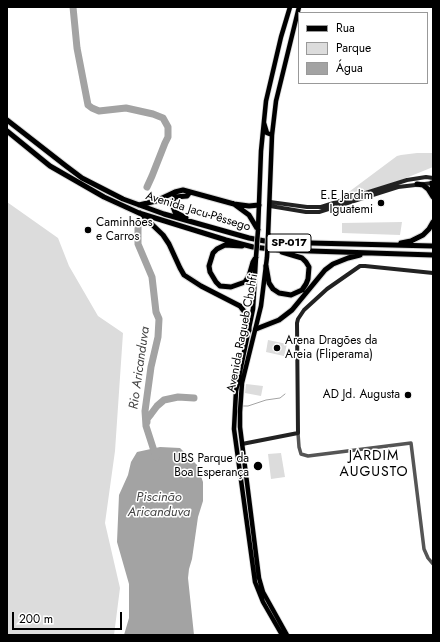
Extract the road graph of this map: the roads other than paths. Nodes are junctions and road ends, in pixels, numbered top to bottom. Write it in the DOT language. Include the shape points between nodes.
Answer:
graph roads {
  1 [pos="290,7"];
  2 [pos="299,7"];
  3 [pos="7,120"];
  4 [pos="263,121"];
  5 [pos="7,131"];
  6 [pos="272,135"];
  7 [pos="433,180"];
  8 [pos="417,184"];
  9 [pos="190,192"];
  10 [pos="433,192"];
  11 [pos="433,197"];
  12 [pos="234,204"];
  13 [pos="270,204"];
  14 [pos="138,205"];
  15 [pos="259,205"];
  16 [pos="139,212"];
  17 [pos="191,222"];
  18 [pos="433,222"];
  19 [pos="258,230"];
  20 [pos="246,245"];
  21 [pos="389,245"];
  22 [pos="433,246"];
  23 [pos="280,250"];
  24 [pos="369,254"];
  25 [pos="433,255"];
  26 [pos="256,257"];
  27 [pos="266,266"];
  28 [pos="433,273"];
  29 [pos="256,328"];
  30 [pos="249,330"];
  31 [pos="234,422"];
  32 [pos="298,432"];
  33 [pos="242,444"];
  34 [pos="433,564"];
  35 [pos="282,635"];
  36 [pos="287,635"];
  1 -- 4 [label="main road, Avenida Ragueb Chohfi" via="267,93"];
  2 -- 6 [label="main road, Avenida Ragueb Chohfi" via="276,101"];
  3 -- 14 [label="highway, Avenida Jacu-Pêssego / SP-017" via="82,178"];
  4 -- 6 [label="main road" via="267,133"];
  4 -- 15 [label="main road, Avenida Ragueb Chohfi"];
  5 -- 16 [label="highway, Avenida Jacu-Pêssego / SP-017" via="61,173 104,197"];
  6 -- 13 [label="main road, Avenida Ragueb Chohfi"];
  7 -- 8 [label="main road"];
  7 -- 10 [label="highway"];
  7 -- 13 [label="main road" via="407,180 321,207"];
  8 -- 11 [label="highway" via="428,188"];
  8 -- 13 [label="main road" via="398,187 319,212 306,212"];
  9 -- 12 [label="highway"];
  9 -- 14 [label="highway" via="179,190 156,201"];
  9 -- 17 [label="highway" via="187,196 175,197 172,204 175,212"];
  12 -- 15 [label="highway"];
  12 -- 19 [label="highway" via="249,215"];
  13 -- 27 [label="main road, Avenida Ragueb Chohfi, bridge"];
  14 -- 17 [label="highway, Avenida Jacu-Pêssego / SP-017"];
  15 -- 19 [label="main road, Avenida Ragueb Chohfi"];
  16 -- 20 [label="highway, Avenida Jacu-Pêssego / SP-017"];
  16 -- 30 [label="highway" via="163,235 184,275 240,306 247,315"];
  17 -- 21 [label="highway, Avenida Jacu-Pêssego / SP-017" via="270,242"];
  18 -- 21 [label="highway" via="429,229 417,238"];
  19 -- 26 [label="main road, Avenida Ragueb Chohfi, bridge"];
  20 -- 23 [label="highway, Avenida Jacu-Pêssego / SP-017"];
  20 -- 26 [label="highway" via="225,245 214,252 209,266 216,282 220,286 231,288 245,282"];
  21 -- 22 [label="highway, Avenida Jacu-Pêssego / SP-017"];
  23 -- 24 [label="highway, Avenida Jacu-Pêssego / SP-017"];
  23 -- 27 [label="highway" via="306,262 309,267 306,284 297,293 280,293 269,283"];
  24 -- 25 [label="highway, Avenida Jacu-Pêssego / SP-017"];
  24 -- 29 [label="highway" via="332,264 288,313 279,320"];
  26 -- 30 [label="main road, Avenida Ragueb Chohfi"];
  27 -- 29 [label="main road, Avenida Ragueb Chohfi"];
  28 -- 32 [label="main road" via="360,266 327,289 304,310 298,319"];
  29 -- 33 [label="main road, Avenida Ragueb Chohfi" via="240,397"];
  30 -- 31 [label="main road, Avenida Ragueb Chohfi" via="236,391"];
  31 -- 33 [label="main road" via="237,441"];
  31 -- 35 [label="main road, Avenida Ragueb Chohfi" via="234,439 255,582"];
  32 -- 33 [label="main road"];
  32 -- 34 [label="street" via="301,454 308,456 411,443 424,549"];
  33 -- 36 [label="main road, Avenida Ragueb Chohfi" via="259,578 265,597"];
}
